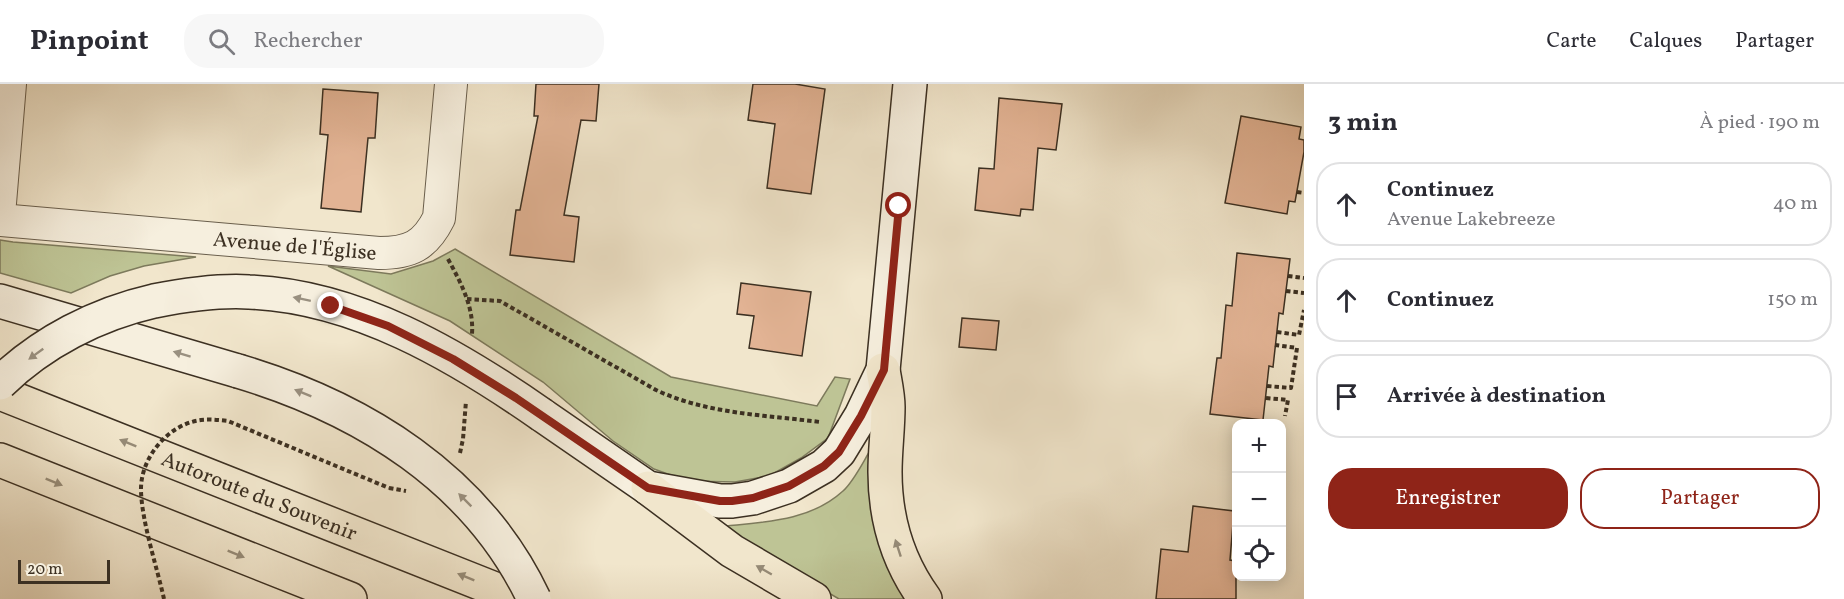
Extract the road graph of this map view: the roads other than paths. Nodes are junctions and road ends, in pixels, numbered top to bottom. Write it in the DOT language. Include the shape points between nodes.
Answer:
graph roads {
  1 [pos="10,84"];
  2 [pos="451,84"];
  3 [pos="910,84"];
  4 [pos="0,203"];
  5 [pos="0,220"];
  6 [pos="0,300"];
  7 [pos="884,370"];
  8 [pos="0,383"];
  9 [pos="0,393"];
  10 [pos="0,460"];
  11 [pos="648,488"];
  12 [pos="350,599"];
  13 [pos="520,599"];
  14 [pos="534,599"];
  15 [pos="814,599"];
  16 [pos="925,599"];
  1 -- 4 [label="street"];
  2 -- 5 [label="street, Avenue de l'Église" via="439,218 424,240 407,251 379,253"];
  3 -- 7 [label="main road"];
  14 -- 6 [label="main road, one-way, bridge" via="488,526 456,491 410,452 363,422 320,399 271,380"];
  7 -- 11 [label="main road" via="839,452 824,466 789,486 732,501"];
  16 -- 7 [label="highway, one-way" via="898,551 887,508 888,405"];
  11 -- 8 [label="main road, one-way, bridge" via="453,359 388,326 352,313 270,293 208,293 141,304 99,318 52,342"];
  13 -- 9 [label="highway, Autoroute du Souvenir, one-way"];
  10 -- 12 [label="highway, one-way"];
  15 -- 11 [label="highway, one-way" via="732,551"];
}
